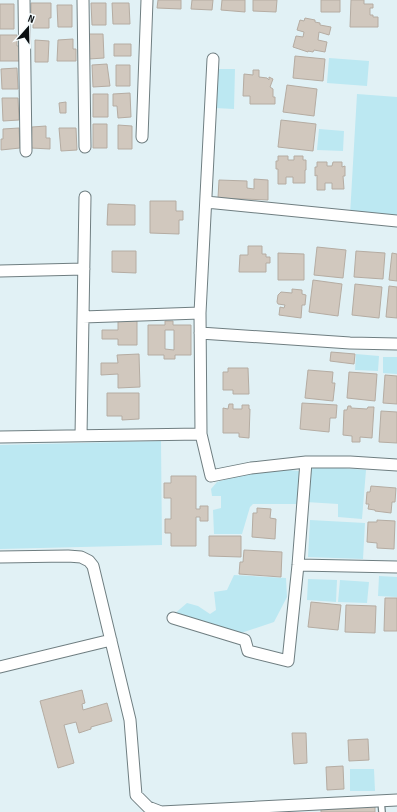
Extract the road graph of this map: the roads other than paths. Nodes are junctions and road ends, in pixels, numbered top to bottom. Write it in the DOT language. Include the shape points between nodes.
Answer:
graph roads {
  1 [pos="24,0"];
  2 [pos="83,0"];
  3 [pos="148,0"];
  4 [pos="213,59"];
  5 [pos="142,137"];
  6 [pos="85,147"];
  7 [pos="26,152"];
  8 [pos="84,197"];
  9 [pos="206,202"];
  10 [pos="397,221"];
  11 [pos="84,269"];
  12 [pos="0,271"];
  13 [pos="200,313"];
  14 [pos="83,317"];
  15 [pos="200,333"];
  16 [pos="397,344"];
  17 [pos="201,434"];
  18 [pos="81,436"];
  19 [pos="0,437"];
  20 [pos="306,462"];
  21 [pos="397,464"];
  22 [pos="0,557"];
  23 [pos="298,565"];
  24 [pos="397,567"];
  25 [pos="173,618"];
  26 [pos="111,640"];
  27 [pos="0,667"];
  28 [pos="397,800"];
  29 [pos="382,806"];
  1 -- 7 [label="street"];
  2 -- 6 [label="street"];
  3 -- 5 [label="street"];
  4 -- 9 [label="street"];
  8 -- 11 [label="street"];
  9 -- 10 [label="street"];
  9 -- 13 [label="street"];
  11 -- 12 [label="street"];
  11 -- 14 [label="street"];
  13 -- 14 [label="street"];
  13 -- 15 [label="street"];
  14 -- 18 [label="street"];
  15 -- 16 [label="street"];
  15 -- 17 [label="street"];
  17 -- 18 [label="street"];
  17 -- 20 [label="street" via="211,476 251,468"];
  18 -- 19 [label="street"];
  20 -- 21 [label="street"];
  20 -- 23 [label="street"];
  22 -- 26 [label="street" via="68,556 81,557 89,561 93,566"];
  23 -- 24 [label="street"];
  23 -- 25 [label="street" via="288,661 248,652 245,640"];
  26 -- 27 [label="street"];
  26 -- 29 [label="street" via="130,720 136,795 148,807 161,812"];
  28 -- 29 [label="street"];
}
